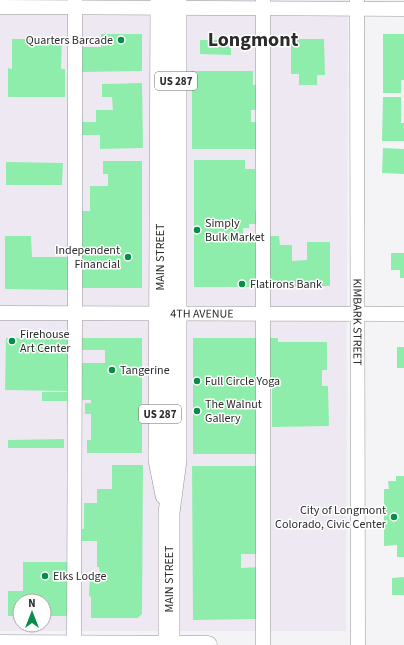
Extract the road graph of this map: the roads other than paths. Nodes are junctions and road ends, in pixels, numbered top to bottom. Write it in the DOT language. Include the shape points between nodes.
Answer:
graph roads {
  1 [pos="75,4"];
  2 [pos="168,4"];
  3 [pos="236,4"];
  4 [pos="263,4"];
  5 [pos="357,5"];
  6 [pos="0,7"];
  7 [pos="404,9"];
  8 [pos="0,313"];
  9 [pos="75,313"];
  10 [pos="168,313"];
  11 [pos="262,314"];
  12 [pos="358,314"];
  13 [pos="404,314"];
  14 [pos="0,644"];
  15 [pos="74,645"];
  16 [pos="169,645"];
  17 [pos="208,645"];
  18 [pos="262,645"];
  19 [pos="358,645"];
  1 -- 2 [label="street"];
  1 -- 6 [label="street"];
  1 -- 9 [label="street"];
  2 -- 3 [label="street"];
  2 -- 10 [label="highway, MAIN STREET / US 287"];
  3 -- 4 [label="street"];
  4 -- 5 [label="street"];
  4 -- 11 [label="street"];
  5 -- 7 [label="street"];
  5 -- 12 [label="street, KIMBARK STREET"];
  8 -- 9 [label="street, 4TH AVENUE"];
  9 -- 10 [label="street, 4TH AVENUE"];
  9 -- 15 [label="street"];
  10 -- 11 [label="street, 4TH AVENUE"];
  10 -- 16 [label="highway, MAIN STREET / US 287" via="159,460 169,513"];
  11 -- 12 [label="street, 4TH AVENUE"];
  11 -- 18 [label="street"];
  12 -- 13 [label="street, 4TH AVENUE"];
  12 -- 19 [label="street, KIMBARK STREET"];
  14 -- 15 [label="main road"];
  15 -- 16 [label="main road"];
  16 -- 17 [label="main road"];
}
